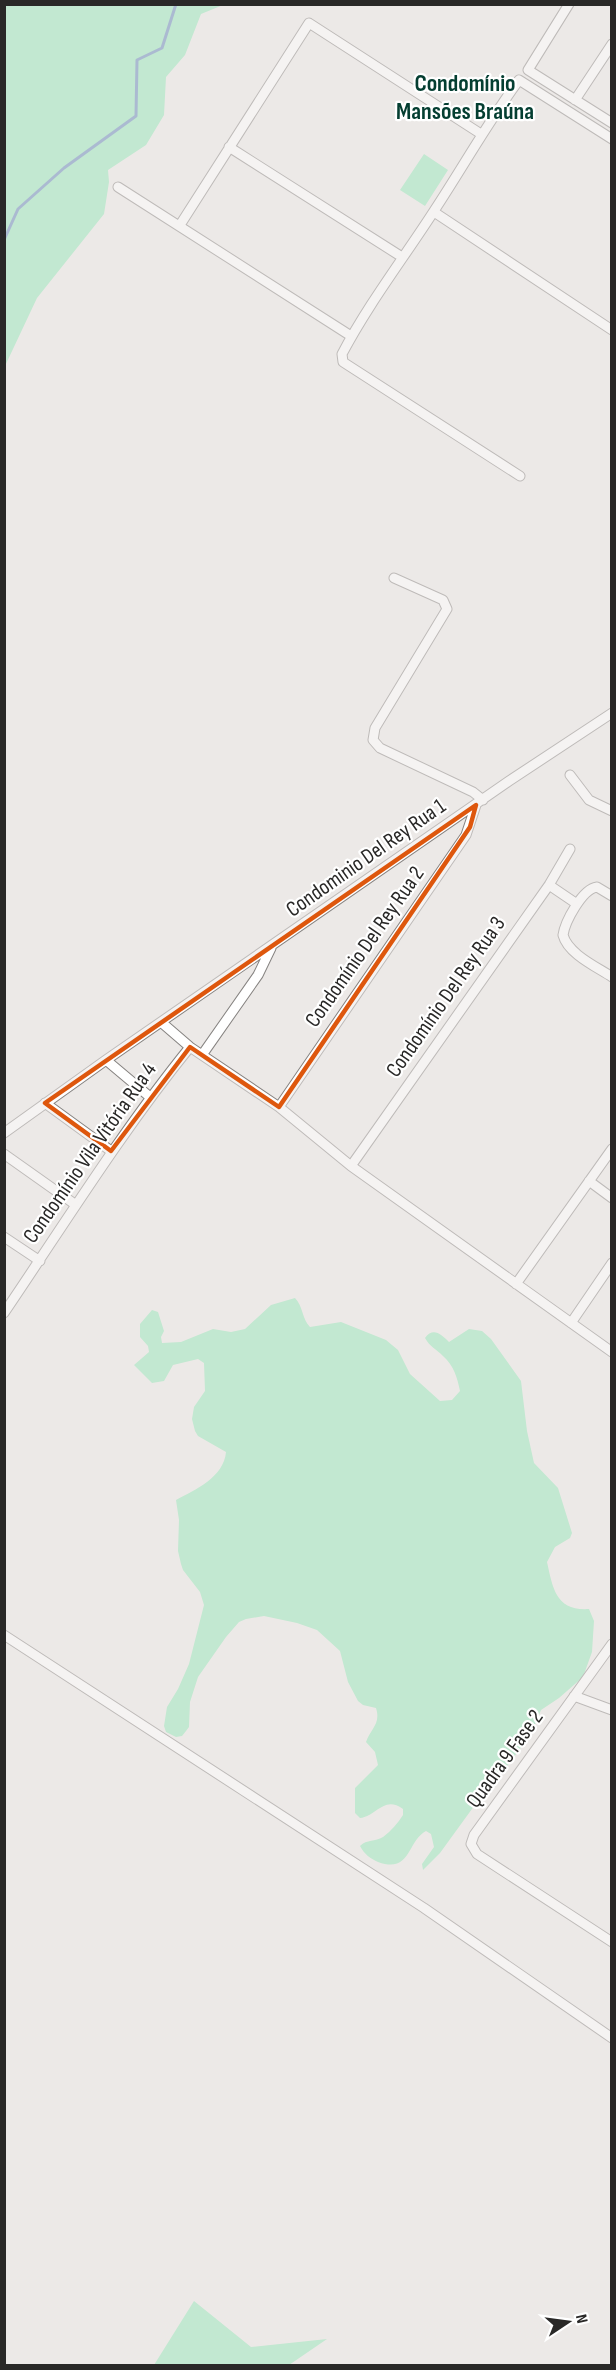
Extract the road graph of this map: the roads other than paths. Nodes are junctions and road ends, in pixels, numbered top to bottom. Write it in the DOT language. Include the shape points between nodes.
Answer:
graph roads {
  1 [pos="569,4"];
  2 [pos="612,44"];
  3 [pos="575,100"];
  4 [pos="612,123"];
  5 [pos="482,134"];
  6 [pos="612,139"];
  7 [pos="229,147"];
  8 [pos="118,187"];
  9 [pos="434,212"];
  10 [pos="180,225"];
  11 [pos="402,257"];
  12 [pos="612,330"];
  13 [pos="351,336"];
  14 [pos="520,476"];
  15 [pos="394,578"];
  16 [pos="612,713"];
  17 [pos="570,775"];
  18 [pos="479,802"];
  19 [pos="612,811"];
  20 [pos="570,849"];
  21 [pos="549,885"];
  22 [pos="612,896"];
  23 [pos="577,904"];
  24 [pos="271,948"];
  25 [pos="612,978"];
  26 [pos="161,1022"];
  27 [pos="190,1047"];
  28 [pos="202,1055"];
  29 [pos="106,1060"];
  30 [pos="150,1097"];
  31 [pos="45,1103"];
  32 [pos="279,1107"];
  33 [pos="4,1133"];
  34 [pos="612,1149"];
  35 [pos="111,1151"];
  36 [pos="4,1154"];
  37 [pos="351,1166"];
  38 [pos="589,1181"];
  39 [pos="612,1198"];
  40 [pos="76,1205"];
  41 [pos="4,1237"];
  42 [pos="40,1261"];
  43 [pos="612,1263"];
  44 [pos="516,1284"];
  45 [pos="4,1313"];
  46 [pos="571,1323"];
  47 [pos="612,1352"];
  48 [pos="4,1635"];
  49 [pos="612,1644"];
  50 [pos="574,1696"];
  51 [pos="612,1710"];
  52 [pos="611,1941"];
  53 [pos="612,2037"];
  1 -- 3 [label="street" via="528,70"];
  2 -- 3 [label="street"];
  3 -- 4 [label="street"];
  5 -- 6 [label="street" via="519,80"];
  5 -- 7 [label="street" via="309,23"];
  5 -- 9 [label="street"];
  7 -- 10 [label="street"];
  7 -- 11 [label="street"];
  8 -- 10 [label="street"];
  9 -- 11 [label="street"];
  9 -- 12 [label="street"];
  10 -- 13 [label="street"];
  11 -- 13 [label="street"];
  13 -- 14 [label="street" via="342,354 344,362"];
  15 -- 18 [label="street" via="442,600 447,609 375,728 373,740 380,748 473,792"];
  16 -- 18 [label="street, Condominio Del Rey Rua 1"];
  17 -- 19 [label="street" via="586,797"];
  18 -- 24 [label="street, Condominio Del Rey Rua 1"];
  18 -- 32 [label="street, Condomínio Del Rey Rua 2" via="466,835"];
  20 -- 21 [label="street, Condomínio Del Rey Rua 3"];
  21 -- 23 [label="street"];
  21 -- 37 [label="street, Condomínio Del Rey Rua 3"];
  22 -- 23 [label="street" via="592,887"];
  23 -- 25 [label="street" via="564,930 564,939 573,951"];
  24 -- 26 [label="street, Condominio Del Rey Rua 1"];
  24 -- 28 [label="street, Condominio Del Rey Rua 1" via="258,975"];
  26 -- 27 [label="street"];
  26 -- 29 [label="street, Condominio Del Rey Rua 1"];
  27 -- 28 [label="street"];
  27 -- 30 [label="street, Condomínio Vila Vitória Rua 4"];
  28 -- 32 [label="street"];
  29 -- 30 [label="street"];
  29 -- 31 [label="street, Condominio Del Rey Rua 1"];
  30 -- 35 [label="street, Condomínio Vila Vitória Rua 4"];
  31 -- 33 [label="street, Condominio Del Rey Rua 1"];
  31 -- 35 [label="street"];
  32 -- 37 [label="street"];
  34 -- 38 [label="street"];
  35 -- 40 [label="street, Condomínio Vila Vitória Rua 4"];
  36 -- 40 [label="street"];
  37 -- 44 [label="street"];
  38 -- 39 [label="street"];
  38 -- 44 [label="street"];
  40 -- 42 [label="street, Condomínio Vila Vitória Rua 4"];
  41 -- 42 [label="street"];
  42 -- 45 [label="street, Condomínio Vila Vitória Rua 4"];
  43 -- 46 [label="street"];
  44 -- 46 [label="street"];
  46 -- 47 [label="street"];
  48 -- 53 [label="street" via="424,1908"];
  49 -- 50 [label="street, Quadra 9 Fase 2"];
  50 -- 51 [label="street"];
  50 -- 52 [label="street, Quadra 9 Fase 2" via="474,1835 471,1847"];
}
